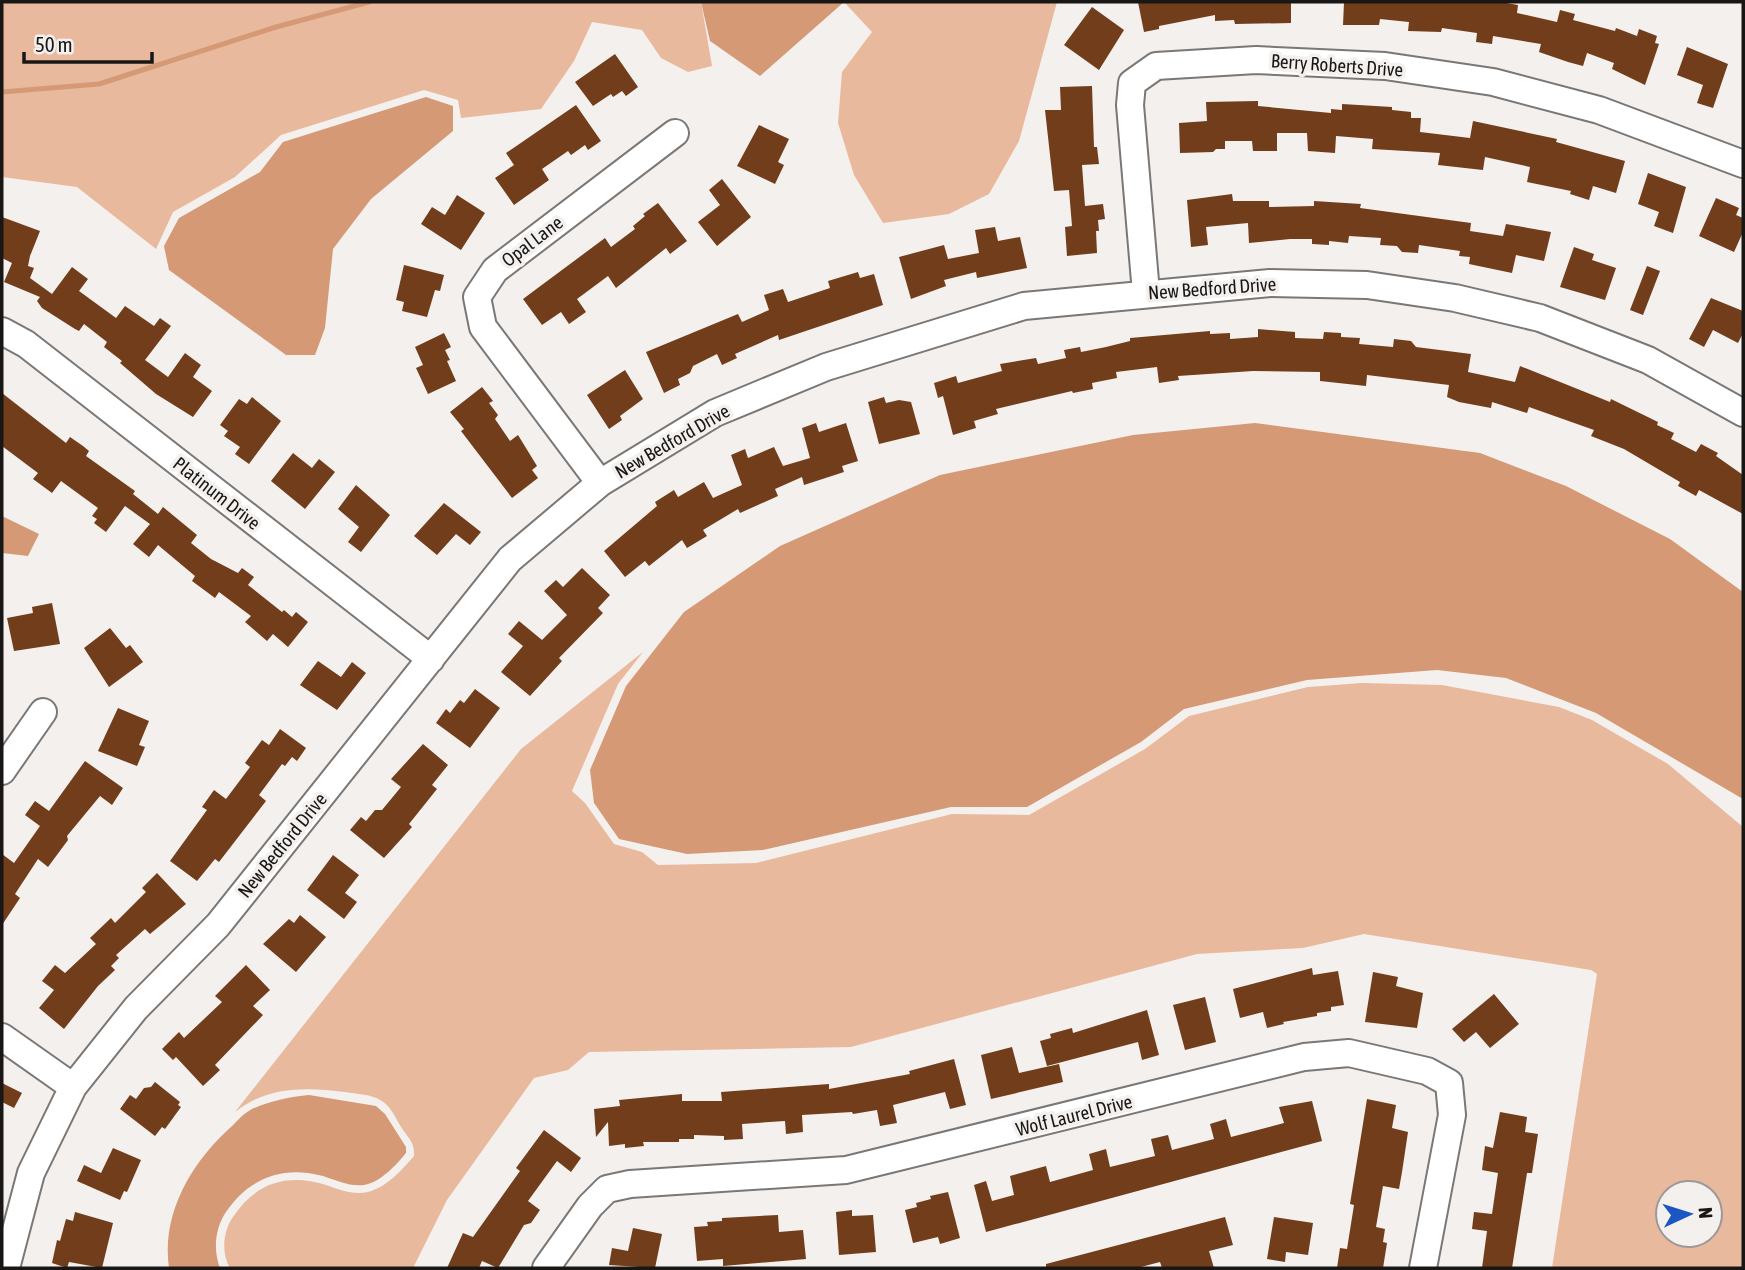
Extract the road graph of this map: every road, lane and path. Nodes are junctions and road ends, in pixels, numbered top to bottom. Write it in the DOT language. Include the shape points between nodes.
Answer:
graph roads {
  1 [pos="675,133"];
  2 [pos="1743,164"];
  3 [pos="1146,293"];
  4 [pos="2,331"];
  5 [pos="1743,413"];
  6 [pos="600,483"];
  7 [pos="430,659"];
  8 [pos="43,712"];
  9 [pos="2,771"];
  10 [pos="2,1037"];
  11 [pos="73,1087"];
  12 [pos="6,1268"];
  13 [pos="546,1268"];
  14 [pos="1423,1268"];
  1 -- 6 [label="street, Opal Lane" via="495,270 477,297 483,327"];
  2 -- 3 [label="street, Berry Roberts Drive" via="1599,110 1493,82 1372,65 1256,60 1156,66 1132,83 1130,105"];
  3 -- 5 [label="street, New Bedford Drive" via="1270,282 1367,285 1455,298 1540,318 1648,360"];
  3 -- 6 [label="street, New Bedford Drive" via="1024,306 826,367 715,413"];
  4 -- 7 [label="street, Platinum Drive" via="26,344"];
  6 -- 7 [label="street, New Bedford Drive" via="510,559"];
  7 -- 11 [label="street, New Bedford Drive" via="218,925 136,1009"];
  8 -- 9 [label="street"];
  10 -- 11 [label="street"];
  11 -- 12 [label="street, New Bedford Drive" via="31,1173"];
  13 -- 14 [label="street, Wolf Laurel Drive" via="607,1189 846,1170 1304,1057 1349,1054 1427,1071 1449,1083 1452,1115"];
}
